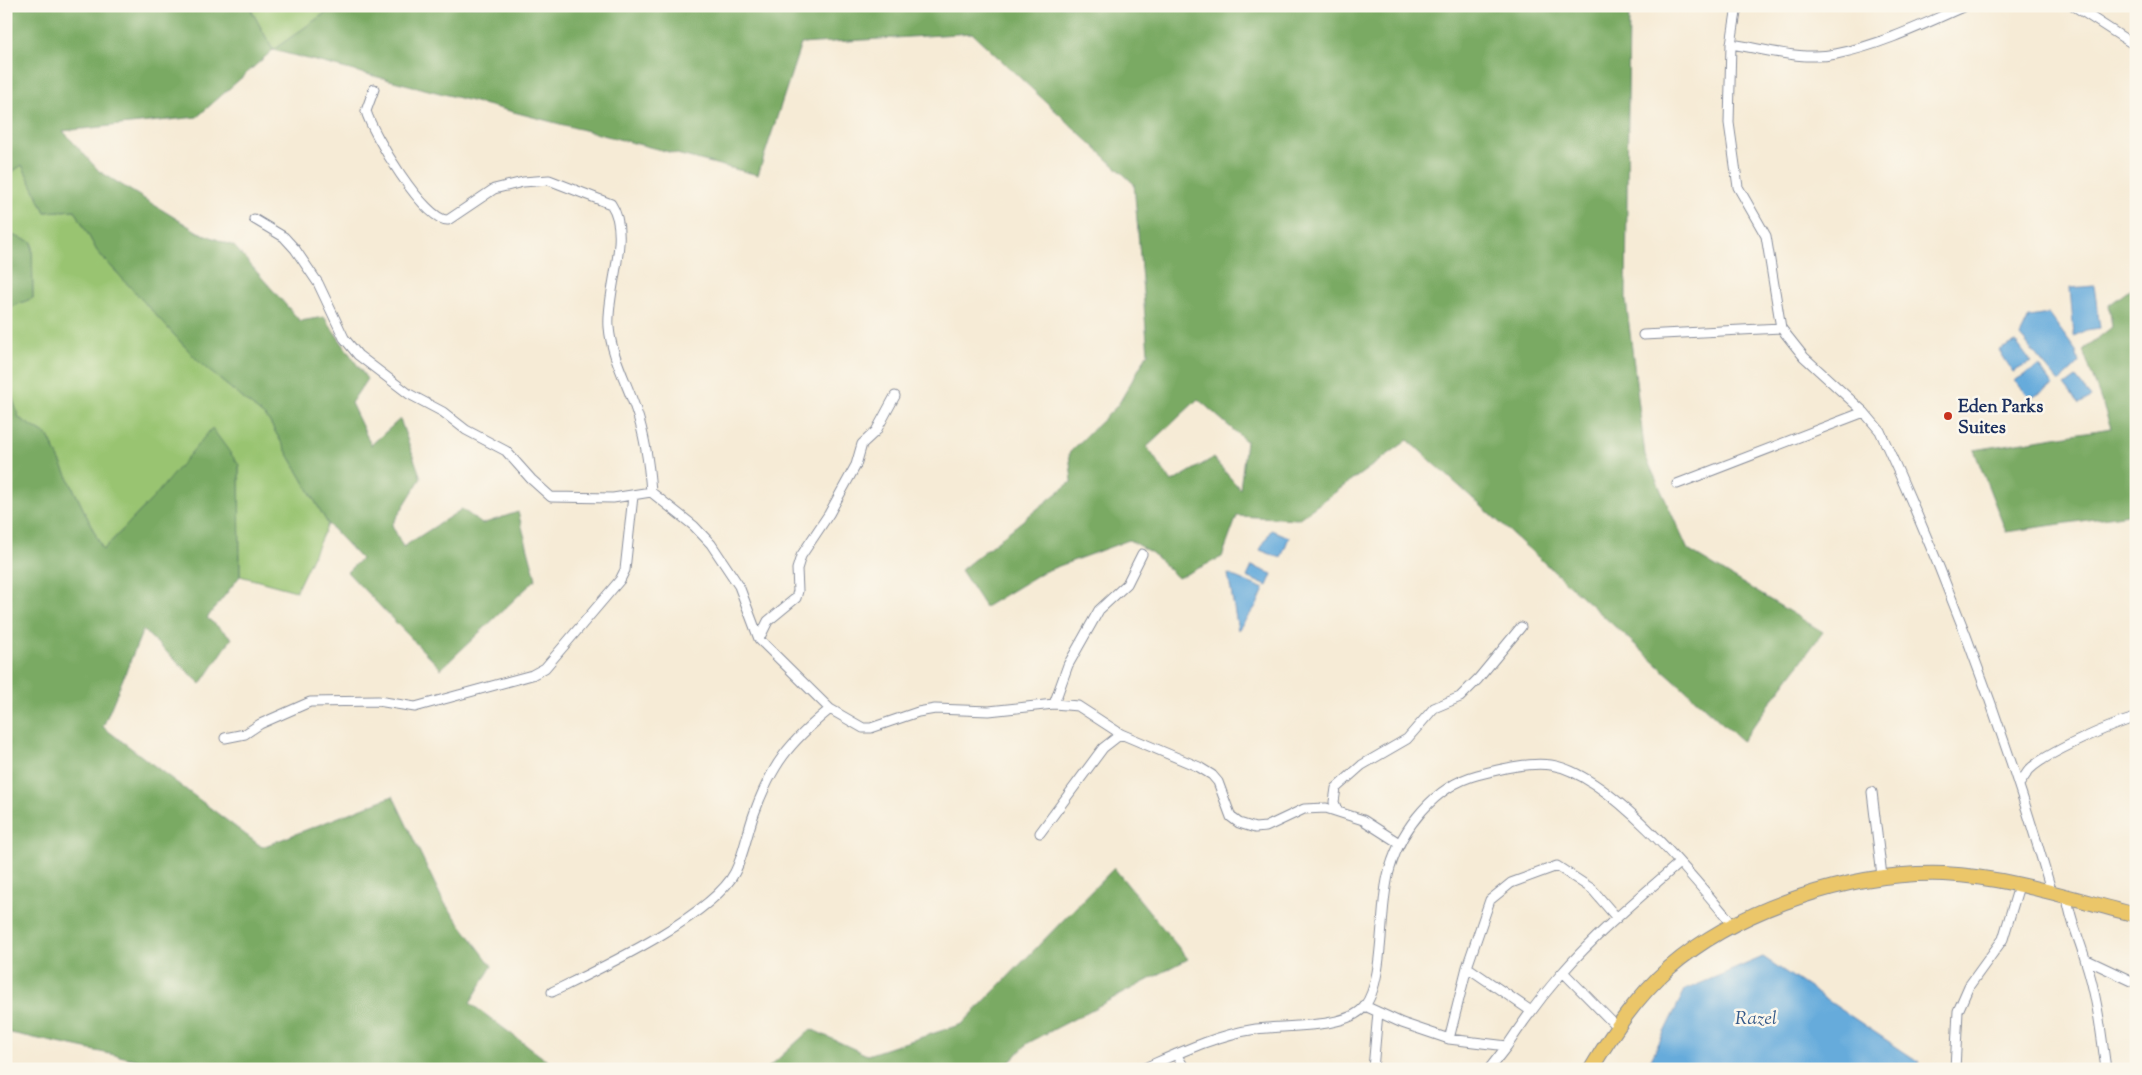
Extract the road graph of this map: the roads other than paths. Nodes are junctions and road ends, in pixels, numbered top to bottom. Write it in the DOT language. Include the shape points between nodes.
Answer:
graph roads {
  1 [pos="1737,6"];
  2 [pos="1965,6"];
  3 [pos="2074,6"];
  4 [pos="1730,44"];
  5 [pos="2136,46"];
  6 [pos="374,89"];
  7 [pos="254,219"];
  8 [pos="1781,328"];
  9 [pos="1643,335"];
  10 [pos="895,396"];
  11 [pos="1864,412"];
  12 [pos="1677,484"];
  13 [pos="651,492"];
  14 [pos="633,496"];
  15 [pos="1142,554"];
  16 [pos="1521,626"];
  17 [pos="759,639"];
  18 [pos="1054,704"];
  19 [pos="830,708"];
  20 [pos="2136,718"];
  21 [pos="1121,734"];
  22 [pos="225,738"];
  23 [pos="2020,783"];
  24 [pos="1872,792"];
  25 [pos="1337,810"];
  26 [pos="1040,834"];
  27 [pos="1399,843"];
  28 [pos="1679,863"];
  29 [pos="1882,876"];
  30 [pos="2019,886"];
  31 [pos="2052,893"];
  32 [pos="2067,897"];
  33 [pos="2136,915"];
  34 [pos="1617,918"];
  35 [pos="1734,925"];
  36 [pos="2085,959"];
  37 [pos="1467,967"];
  38 [pos="1562,972"];
  39 [pos="2136,983"];
  40 [pos="552,992"];
  41 [pos="1365,1006"];
  42 [pos="1531,1010"];
  43 [pos="1378,1012"];
  44 [pos="1617,1027"];
  45 [pos="1449,1039"];
  46 [pos="1507,1046"];
  47 [pos="1176,1054"];
  48 [pos="1142,1069"];
  49 [pos="1184,1069"];
  50 [pos="1373,1069"];
  51 [pos="1489,1069"];
  52 [pos="1591,1069"];
  53 [pos="1955,1069"];
  54 [pos="2106,1069"];
  1 -- 4 [label="street"];
  2 -- 4 [label="street" via="1897,35 1836,54 1809,55"];
  3 -- 5 [label="street"];
  4 -- 8 [label="street" via="1729,123 1738,187 1766,236"];
  6 -- 13 [label="street" via="366,111 378,136 429,212 440,219 448,220 494,189 550,180 611,204 618,213 619,240 608,308 609,328 613,350 636,412 648,460"];
  7 -- 14 [label="street" via="284,237 295,249 318,283 350,348 409,394 506,452 531,480 552,497"];
  8 -- 9 [label="street"];
  8 -- 11 [label="street" via="1804,357"];
  10 -- 17 [label="street" via="876,431 862,444 829,514 801,556 796,569 796,598 768,622"];
  11 -- 12 [label="street"];
  11 -- 23 [label="street" via="1880,431 1894,462 1965,633"];
  13 -- 14 [label="street"];
  13 -- 17 [label="street" via="711,544 739,586"];
  14 -- 22 [label="street" via="627,563 620,580 545,668 532,675 415,707 360,701 310,702 245,734"];
  15 -- 18 [label="street" via="1126,584 1099,610 1068,665"];
  16 -- 25 [label="street" via="1460,697 1434,708 1407,739 1362,765 1336,788 1334,802"];
  17 -- 19 [label="street"];
  18 -- 19 [label="street" via="989,710 935,709 871,728 863,728"];
  18 -- 21 [label="street" via="1078,706"];
  19 -- 40 [label="street" via="793,741 773,768 753,815 735,872 727,885 675,926 615,962"];
  20 -- 23 [label="street" via="2103,728 2052,756 2030,769"];
  21 -- 25 [label="street" via="1199,766 1212,775 1218,782 1231,817 1239,823 1255,828 1266,827 1304,810"];
  21 -- 26 [label="street" via="1103,748"];
  23 -- 31 [label="street"];
  24 -- 29 [label="street"];
  25 -- 27 [label="street" via="1363,820"];
  27 -- 28 [label="street" via="1434,799 1463,778 1529,765 1551,765 1569,770 1625,807"];
  27 -- 41 [label="street" via="1389,870 1379,957"];
  28 -- 34 [label="street"];
  28 -- 35 [label="street"];
  29 -- 30 [label="main road" via="1944,874"];
  29 -- 35 [label="main road" via="1796,900"];
  30 -- 31 [label="main road"];
  30 -- 53 [label="street" via="2003,939 1968,986 1958,1011"];
  31 -- 32 [label="main road"];
  32 -- 33 [label="main road"];
  32 -- 36 [label="street" via="2070,917"];
  34 -- 37 [label="street" via="1592,890 1557,866 1511,883 1490,900"];
  34 -- 38 [label="street"];
  35 -- 44 [label="main road" via="1670,967"];
  36 -- 39 [label="street"];
  36 -- 54 [label="street" via="2098,1011"];
  37 -- 42 [label="street"];
  37 -- 45 [label="street"];
  38 -- 42 [label="street"];
  38 -- 44 [label="street"];
  41 -- 43 [label="street"];
  41 -- 47 [label="street" via="1340,1020 1223,1036"];
  42 -- 46 [label="street"];
  43 -- 45 [label="street"];
  43 -- 50 [label="street"];
  44 -- 52 [label="main road"];
  45 -- 46 [label="street"];
  46 -- 51 [label="street"];
  47 -- 48 [label="street"];
  47 -- 49 [label="street"];
}
